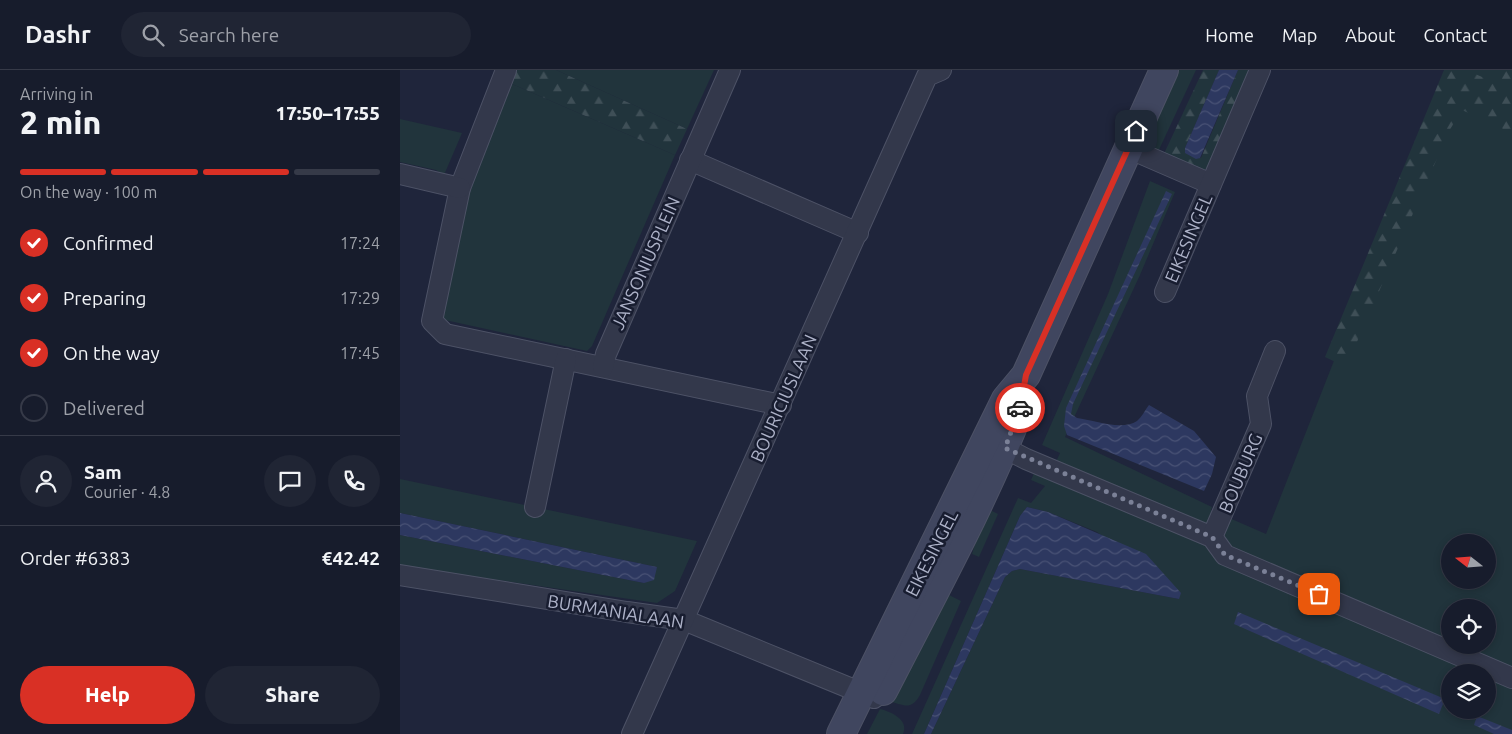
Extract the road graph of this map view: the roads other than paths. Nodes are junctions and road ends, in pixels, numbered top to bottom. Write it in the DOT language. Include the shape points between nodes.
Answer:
graph roads {
  1 [pos="506,70"];
  2 [pos="730,70"];
  3 [pos="1164,70"];
  4 [pos="1260,70"];
  5 [pos="927,72"];
  6 [pos="1128,148"];
  7 [pos="690,160"];
  8 [pos="400,174"];
  9 [pos="1211,184"];
  10 [pos="460,188"];
  11 [pos="858,233"];
  12 [pos="1165,292"];
  13 [pos="1275,351"];
  14 [pos="566,359"];
  15 [pos="603,367"];
  16 [pos="781,405"];
  17 [pos="996,444"];
  18 [pos="534,507"];
  19 [pos="1212,537"];
  20 [pos="400,576"];
  21 [pos="684,620"];
  22 [pos="1512,678"];
  23 [pos="870,696"];
  24 [pos="632,734"];
  25 [pos="841,734"];
  26 [pos="861,734"];
  1 -- 10 [label="street"];
  2 -- 7 [label="street, JANSONIUSPLEIN"];
  3 -- 6 [label="street, EIKESINGEL"];
  4 -- 9 [label="street, EIKESINGEL"];
  5 -- 11 [label="street, BOURICIUSLAAN"];
  6 -- 9 [label="street, EIKESINGEL"];
  6 -- 17 [label="street, EIKESINGEL" via="1026,375 1006,399"];
  7 -- 11 [label="street"];
  7 -- 15 [label="street, JANSONIUSPLEIN"];
  8 -- 10 [label="street"];
  9 -- 12 [label="street, EIKESINGEL"];
  10 -- 14 [label="street" via="432,321 445,334"];
  11 -- 16 [label="street, BOURICIUSLAAN"];
  13 -- 19 [label="street, BOUBURG" via="1257,396 1260,424"];
  14 -- 15 [label="street"];
  14 -- 18 [label="street"];
  15 -- 16 [label="street"];
  16 -- 21 [label="street, BOURICIUSLAAN"];
  17 -- 19 [label="street"];
  17 -- 23 [label="street, EIKESINGEL"];
  19 -- 22 [label="street" via="1225,555"];
  20 -- 21 [label="street, BURMANIALAAN"];
  21 -- 23 [label="street, BURMANIALAAN"];
  21 -- 24 [label="street, BOURICIUSLAAN"];
  23 -- 25 [label="street, EIKESINGEL"];
  23 -- 26 [label="street, EIKESINGEL"];
}
